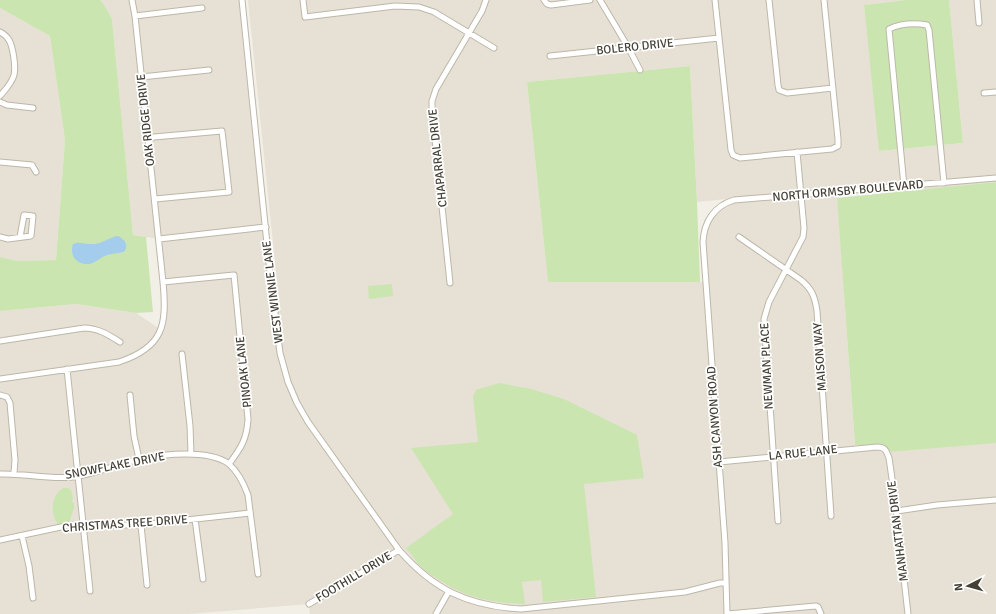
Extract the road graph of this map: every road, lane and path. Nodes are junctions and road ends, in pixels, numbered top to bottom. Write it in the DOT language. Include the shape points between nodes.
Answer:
graph roads {
  1 [pos="132,0"];
  2 [pos="242,0"];
  3 [pos="303,0"];
  4 [pos="486,0"];
  5 [pos="544,0"];
  6 [pos="590,0"];
  7 [pos="600,0"];
  8 [pos="715,0"];
  9 [pos="769,0"];
  10 [pos="824,0"];
  11 [pos="976,0"];
  12 [pos="202,8"];
  13 [pos="135,16"];
  14 [pos="979,23"];
  15 [pos="0,32"];
  16 [pos="469,33"];
  17 [pos="719,38"];
  18 [pos="628,47"];
  19 [pos="494,48"];
  20 [pos="550,56"];
  21 [pos="210,70"];
  22 [pos="640,70"];
  23 [pos="141,77"];
  24 [pos="833,88"];
  25 [pos="996,92"];
  26 [pos="984,93"];
  27 [pos="0,96"];
  28 [pos="0,102"];
  29 [pos="34,108"];
  30 [pos="148,140"];
  31 [pos="797,152"];
  32 [pos="0,162"];
  33 [pos="36,172"];
  34 [pos="996,178"];
  35 [pos="944,183"];
  36 [pos="904,186"];
  37 [pos="802,195"];
  38 [pos="155,199"];
  39 [pos="707,221"];
  40 [pos="266,227"];
  41 [pos="0,237"];
  42 [pos="20,237"];
  43 [pos="739,237"];
  44 [pos="159,239"];
  45 [pos="786,270"];
  46 [pos="163,282"];
  47 [pos="450,283"];
  48 [pos="0,341"];
  49 [pos="120,342"];
  50 [pos="182,354"];
  51 [pos="67,369"];
  52 [pos="0,379"];
  53 [pos="130,394"];
  54 [pos="0,395"];
  55 [pos="886,450"];
  56 [pos="827,451"];
  57 [pos="191,454"];
  58 [pos="773,456"];
  59 [pos="139,459"];
  60 [pos="719,462"];
  61 [pos="228,464"];
  62 [pos="14,473"];
  63 [pos="0,474"];
  64 [pos="78,476"];
  65 [pos="996,500"];
  66 [pos="897,510"];
  67 [pos="250,513"];
  68 [pos="831,516"];
  69 [pos="195,519"];
  70 [pos="778,521"];
  71 [pos="84,524"];
  72 [pos="141,525"];
  73 [pos="22,536"];
  74 [pos="0,540"];
  75 [pos="399,550"];
  76 [pos="258,574"];
  77 [pos="203,579"];
  78 [pos="726,583"];
  79 [pos="146,586"];
  80 [pos="90,590"];
  81 [pos="449,591"];
  82 [pos="33,598"];
  83 [pos="309,604"];
  84 [pos="436,614"];
  85 [pos="727,614"];
  86 [pos="821,614"];
  87 [pos="908,614"];
  1 -- 13 [label="street, OAK RIDGE DRIVE"];
  2 -- 40 [label="street, WEST WINNIE LANE"];
  3 -- 16 [label="street" via="305,16 395,6 419,7 434,12"];
  4 -- 16 [label="street, CHAPARRAL DRIVE"];
  5 -- 6 [label="street" via="551,5"];
  7 -- 18 [label="street"];
  8 -- 17 [label="street"];
  9 -- 24 [label="street" via="779,90 787,93"];
  10 -- 24 [label="street"];
  11 -- 14 [label="street"];
  12 -- 13 [label="street"];
  13 -- 23 [label="street, OAK RIDGE DRIVE"];
  15 -- 27 [label="street" via="12,46 15,69 11,82"];
  16 -- 19 [label="street"];
  16 -- 47 [label="street, CHAPARRAL DRIVE" via="436,89 432,101"];
  17 -- 18 [label="street, BOLERO DRIVE"];
  17 -- 31 [label="street" via="731,150 734,155 740,158"];
  18 -- 20 [label="street, BOLERO DRIVE"];
  18 -- 22 [label="street"];
  21 -- 23 [label="street"];
  23 -- 30 [label="street, OAK RIDGE DRIVE"];
  24 -- 31 [label="street" via="838,146 832,149"];
  25 -- 26 [label="street"];
  28 -- 29 [label="street"];
  30 -- 38 [label="street, OAK RIDGE DRIVE"];
  30 -- 38 [label="street" via="154,137 222,131 229,192"];
  31 -- 37 [label="street, NEWMAN PLACE"];
  32 -- 33 [label="street" via="32,165"];
  34 -- 35 [label="street, NORTH ORMSBY BOULEVARD"];
  35 -- 36 [label="street, NORTH ORMSBY BOULEVARD"];
  35 -- 36 [label="street" via="929,30 927,25 894,26 889,29"];
  36 -- 37 [label="street, NORTH ORMSBY BOULEVARD"];
  37 -- 39 [label="street, NORTH ORMSBY BOULEVARD" via="734,200 718,208"];
  37 -- 45 [label="street, NEWMAN PLACE" via="803,233"];
  38 -- 44 [label="street, OAK RIDGE DRIVE"];
  39 -- 60 [label="street, ASH CANYON ROAD" via="703,242"];
  40 -- 44 [label="street"];
  40 -- 75 [label="street, WEST WINNIE LANE" via="278,340 288,382 308,422"];
  41 -- 42 [label="street"];
  43 -- 45 [label="street, MAISON WAY"];
  44 -- 46 [label="street"];
  45 -- 56 [label="street, MAISON WAY" via="807,285 816,300"];
  45 -- 58 [label="street, NEWMAN PLACE" via="769,302 764,319"];
  46 -- 51 [label="street" via="165,315 161,330 151,345 134,357 119,362"];
  46 -- 61 [label="street, PINOAK LANE" via="234,275 248,419 245,439"];
  48 -- 49 [label="street" via="91,328 106,333"];
  50 -- 57 [label="street"];
  51 -- 52 [label="street"];
  51 -- 64 [label="street"];
  53 -- 59 [label="street"];
  54 -- 62 [label="street" via="8,397 10,403"];
  55 -- 56 [label="street, LA RUE LANE" via="876,446"];
  55 -- 66 [label="street, MANHATTAN DRIVE" via="890,458"];
  56 -- 58 [label="street, LA RUE LANE"];
  56 -- 68 [label="street, MAISON WAY"];
  57 -- 59 [label="street, SNOWFLAKE DRIVE"];
  57 -- 61 [label="street, SNOWFLAKE DRIVE" via="209,455"];
  58 -- 60 [label="street, LA RUE LANE"];
  58 -- 70 [label="street, NEWMAN PLACE"];
  59 -- 64 [label="street, SNOWFLAKE DRIVE"];
  60 -- 78 [label="street, ASH CANYON ROAD"];
  61 -- 67 [label="street" via="245,484"];
  62 -- 63 [label="street, SNOWFLAKE DRIVE"];
  62 -- 64 [label="street, SNOWFLAKE DRIVE" via="54,477"];
  64 -- 71 [label="street"];
  65 -- 66 [label="street"];
  66 -- 87 [label="street, MANHATTAN DRIVE"];
  67 -- 69 [label="street, CHRISTMAS TREE DRIVE"];
  67 -- 76 [label="street"];
  69 -- 72 [label="street, CHRISTMAS TREE DRIVE"];
  69 -- 77 [label="street"];
  71 -- 72 [label="street, CHRISTMAS TREE DRIVE"];
  71 -- 73 [label="street, CHRISTMAS TREE DRIVE"];
  71 -- 80 [label="street"];
  72 -- 79 [label="street"];
  73 -- 74 [label="street, CHRISTMAS TREE DRIVE"];
  73 -- 82 [label="street"];
  75 -- 81 [label="street, WEST WINNIE LANE" via="426,577"];
  75 -- 83 [label="street, FOOTHILL DRIVE"];
  78 -- 81 [label="street, WEST WINNIE LANE" via="720,582 685,592 521,609 482,604"];
  78 -- 85 [label="street, ASH CANYON ROAD"];
  81 -- 84 [label="street"];
  85 -- 86 [label="street" via="816,606"];
}
